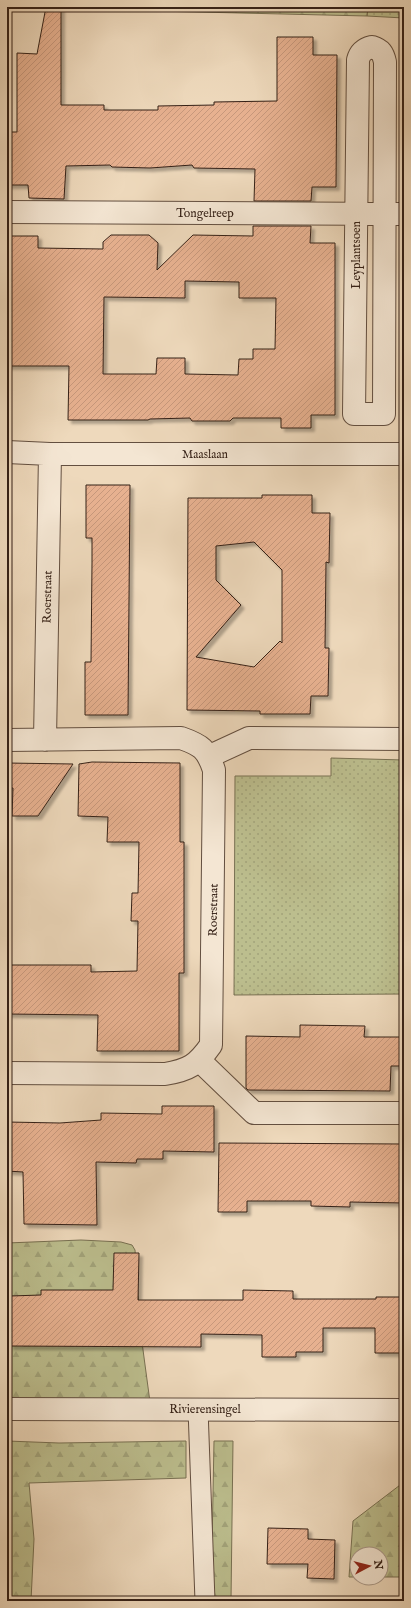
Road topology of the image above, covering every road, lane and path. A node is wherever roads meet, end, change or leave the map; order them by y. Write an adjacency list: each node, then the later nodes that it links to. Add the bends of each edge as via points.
1 (7, 212): 2 (street, Tongelreep)
2 (356, 214): 3 (street, Tongelreep); 3 (street, Leyplantsoen, via 358,60 365,49 372,47 384,55 385,62); 3 (street, Leyplantsoen, via 354,414 384,414)
3 (394, 214)
4 (7, 452): 5 (street, Maaslaan)
5 (50, 454): 6 (street, Maaslaan); 9 (street, Roerstraat)
6 (404, 454)
7 (404, 739): 10 (street, via 249,738)
8 (7, 740): 9 (street)
9 (45, 740): 10 (street, via 181,738 199,744)
10 (210, 756): 11 (street, Roerstraat, via 214,770 211,1045)
11 (200, 1061): 12 (street, Roerstraat, via 184,1071 166,1074); 13 (street, via 254,1113)
12 (7, 1074)
13 (404, 1113)
14 (7, 1409): 15 (street, Rivierensingel)
15 (198, 1409): 16 (street, Rivierensingel); 17 (street)
16 (404, 1410)
17 (205, 1601)

